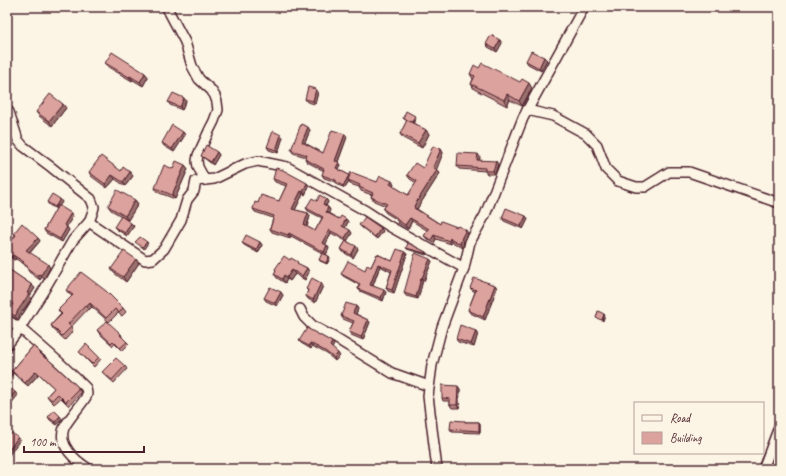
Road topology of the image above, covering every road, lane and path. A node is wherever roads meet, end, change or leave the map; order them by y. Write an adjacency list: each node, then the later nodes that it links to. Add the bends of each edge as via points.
1 (584, 7): 4 (street)
2 (168, 10): 5 (street, via 185,42 192,66 217,102 218,110 197,161)
3 (7, 110): 7 (street, via 18,140 23,146 91,199 94,207)
4 (527, 110): 6 (street, via 553,116 586,134 597,145 606,169 618,181 645,187 669,172 689,172); 8 (street, via 485,215 470,242)
5 (205, 180): 7 (street, via 196,181 181,220 164,249 153,259 145,260); 8 (street, via 214,179 245,164 258,161 287,167)
6 (779, 203)
7 (89, 222): 11 (street, via 73,240)
8 (464, 268): 13 (street, via 442,327)
9 (300, 309): 13 (street, via 313,326 392,373)
10 (7, 320): 11 (street)
11 (20, 328): 12 (street); 15 (street, via 86,388 86,397 64,428 62,435 66,448)
12 (7, 345)
13 (429, 386): 16 (street)
14 (779, 428): 17 (street)
15 (89, 469)
16 (437, 469)
17 (763, 469)

